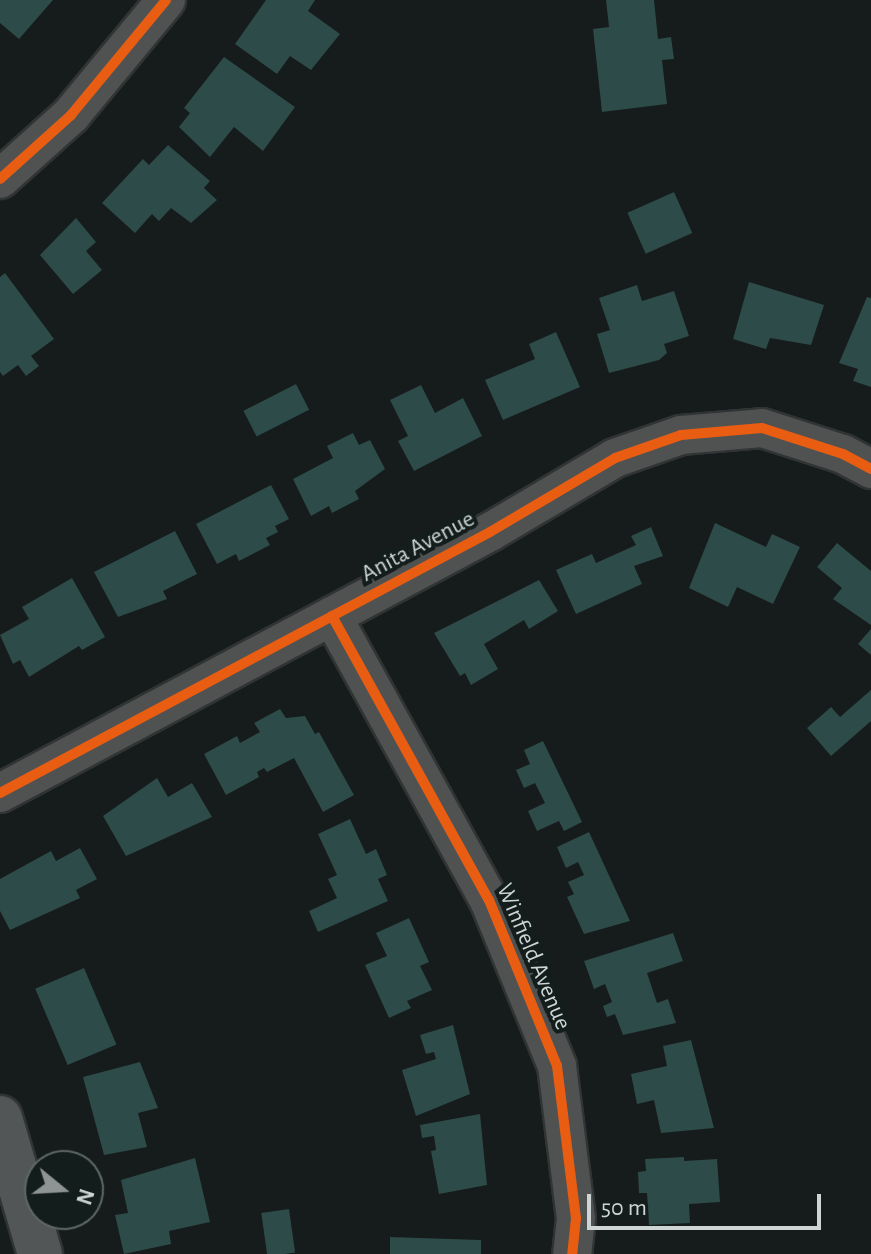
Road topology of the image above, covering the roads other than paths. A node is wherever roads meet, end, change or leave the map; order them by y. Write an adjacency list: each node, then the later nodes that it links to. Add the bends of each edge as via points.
1 (166, 0): 2 (street, via 71,115)
2 (0, 179)
3 (871, 469): 4 (street, Anita Avenue, via 843,454 762,428 681,435 615,458)
4 (332, 616): 5 (street, Anita Avenue); 8 (street, Winfield Avenue, via 489,900 557,1066 576,1218)
5 (0, 793)
6 (0, 1118): 7 (street)
7 (40, 1254)
8 (572, 1254)

